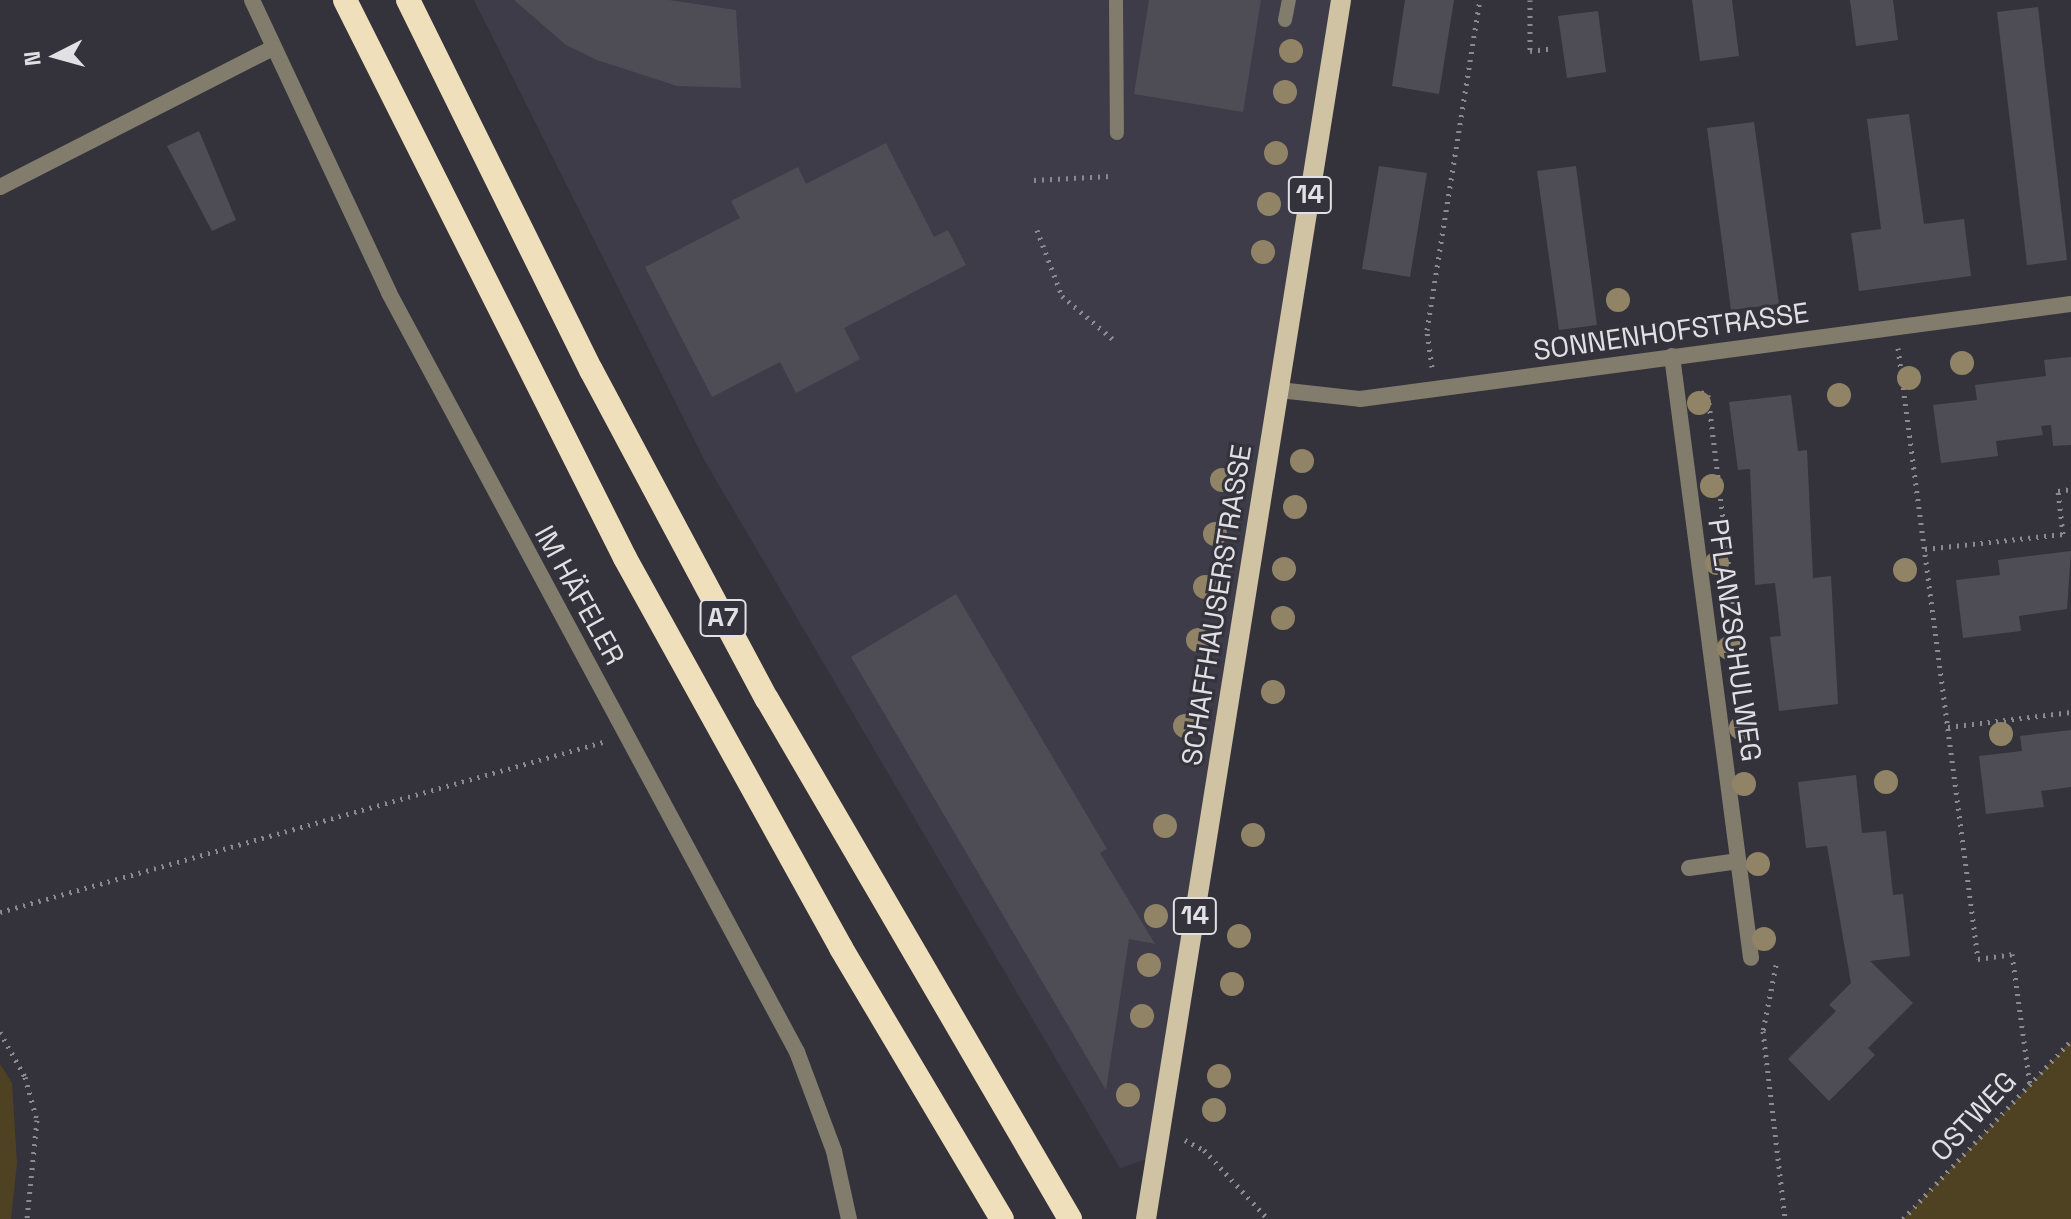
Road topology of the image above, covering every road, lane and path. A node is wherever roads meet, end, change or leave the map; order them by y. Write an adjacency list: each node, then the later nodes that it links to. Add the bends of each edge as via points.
1 (252, 0): 10 (street, IM HÄFELER)
2 (345, 0): 39 (highway, A7, via 546,409 677,654)
3 (408, 0): 40 (highway, A7, via 591,370 759,685)
4 (1116, 0): 12 (lane)
5 (1289, 0): 9 (lane)
6 (1341, 0): 22 (main road, SCHAFFHAUSERSTRASSE / 14)
7 (1480, 0): 21 (path, via 1427,330)
8 (1530, 0): 11 (path, via 1530,51)
9 (1285, 20)
10 (273, 48): 15 (street); 27 (street, IM HÄFELER, via 389,293)
11 (1553, 48)
12 (1117, 133)
13 (1111, 176): 14 (path)
14 (1034, 180)
15 (0, 187)
16 (1037, 230): 19 (path, via 1062,296)
17 (2071, 304): 18 (street, SONNENHOFSTRASSE)
18 (1896, 328): 20 (street, SONNENHOFSTRASSE); 24 (path)
19 (1115, 341)
20 (1672, 356): 21 (street, SONNENHOFSTRASSE); 28 (street, PFLANZSCHULWEG)
21 (1435, 389): 22 (street, SONNENHOFSTRASSE, via 1344,399)
22 (1279, 390): 36 (main road, SCHAFFHAUSERSTRASSE / 14)
23 (2071, 489): 24 (path, via 2058,491 2063,534)
24 (1925, 549): 26 (path)
25 (2071, 712): 26 (path)
26 (1948, 727): 35 (path, via 1978,959 2012,954)
27 (627, 735): 30 (path); 38 (street, IM HÄFELER, via 797,1052 834,1151)
28 (1739, 861): 29 (street); 31 (street, PFLANZSCHULWEG)
29 (1689, 868)
30 (0, 912)
31 (1751, 958)
32 (1777, 958): 43 (path, via 1763,1031)
33 (0, 1032): 37 (path, via 25,1077 37,1120)
34 (2071, 1041): 35 (path, OSTWEG)
35 (2030, 1085): 44 (path, OSTWEG)
36 (1160, 1135): 41 (main road, SCHAFFHAUSERSTRASSE / 14); 42 (path, via 1204,1150)
37 (27, 1219)
38 (849, 1219)
39 (1002, 1219)
40 (1070, 1219)
41 (1146, 1219)
42 (1268, 1219)
43 (1785, 1219)
44 (1903, 1219)

